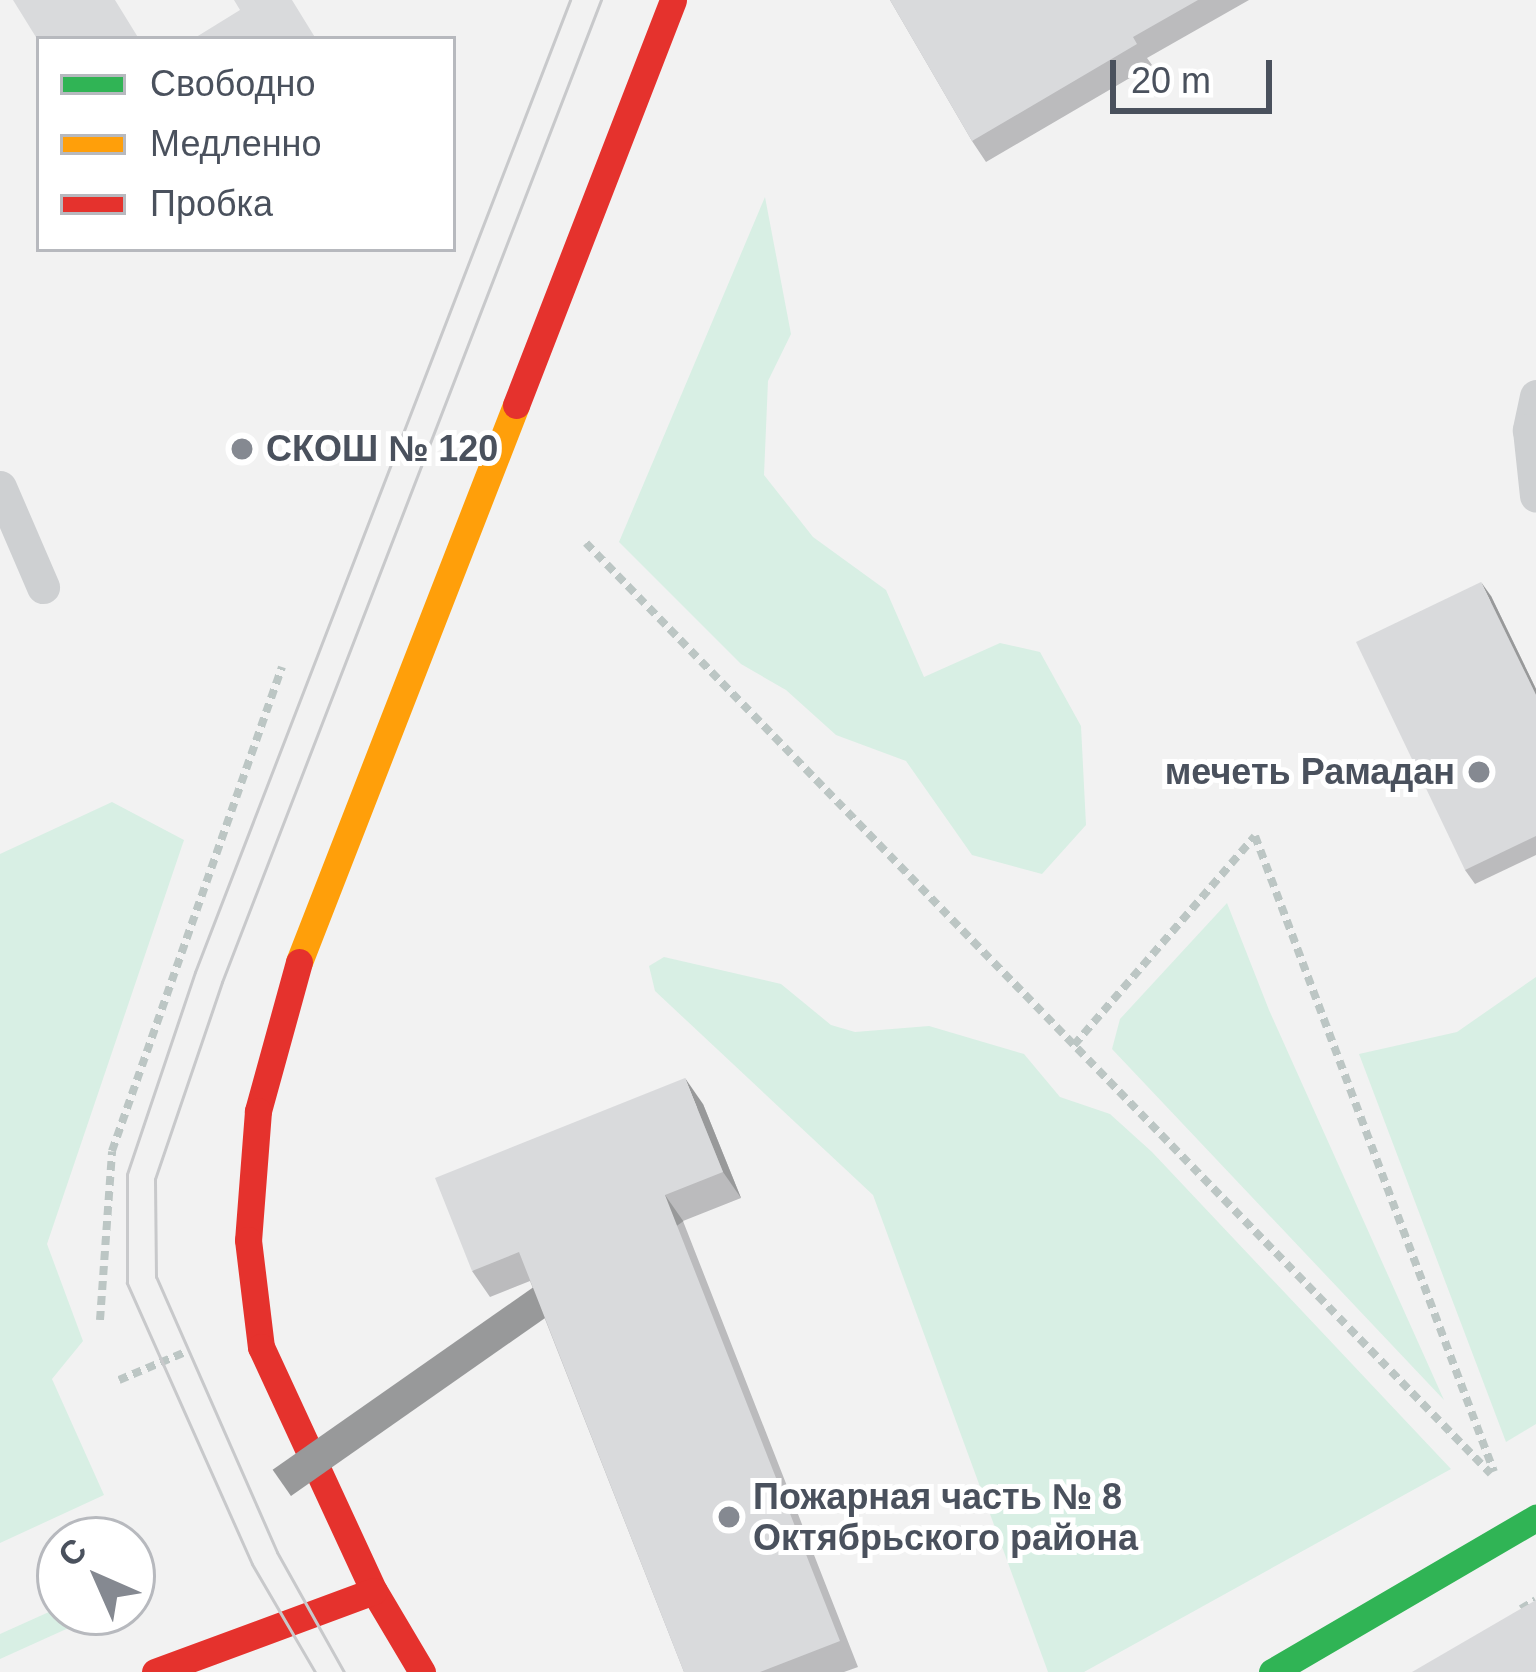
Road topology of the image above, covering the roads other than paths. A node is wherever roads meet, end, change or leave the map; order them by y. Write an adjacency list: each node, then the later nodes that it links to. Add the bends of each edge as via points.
1 (674, 0): 7 (main road, via 289,988 258,1111 248,1240 262,1347)
2 (1536, 396): 4 (lane, via 1529,430)
3 (0, 487): 5 (lane)
4 (1536, 496)
5 (44, 587)
6 (1536, 1518): 11 (main road)
7 (374, 1591): 8 (main road); 10 (main road)
8 (238, 1658): 9 (main road)
9 (155, 1672)
10 (422, 1672)
11 (1273, 1672)

